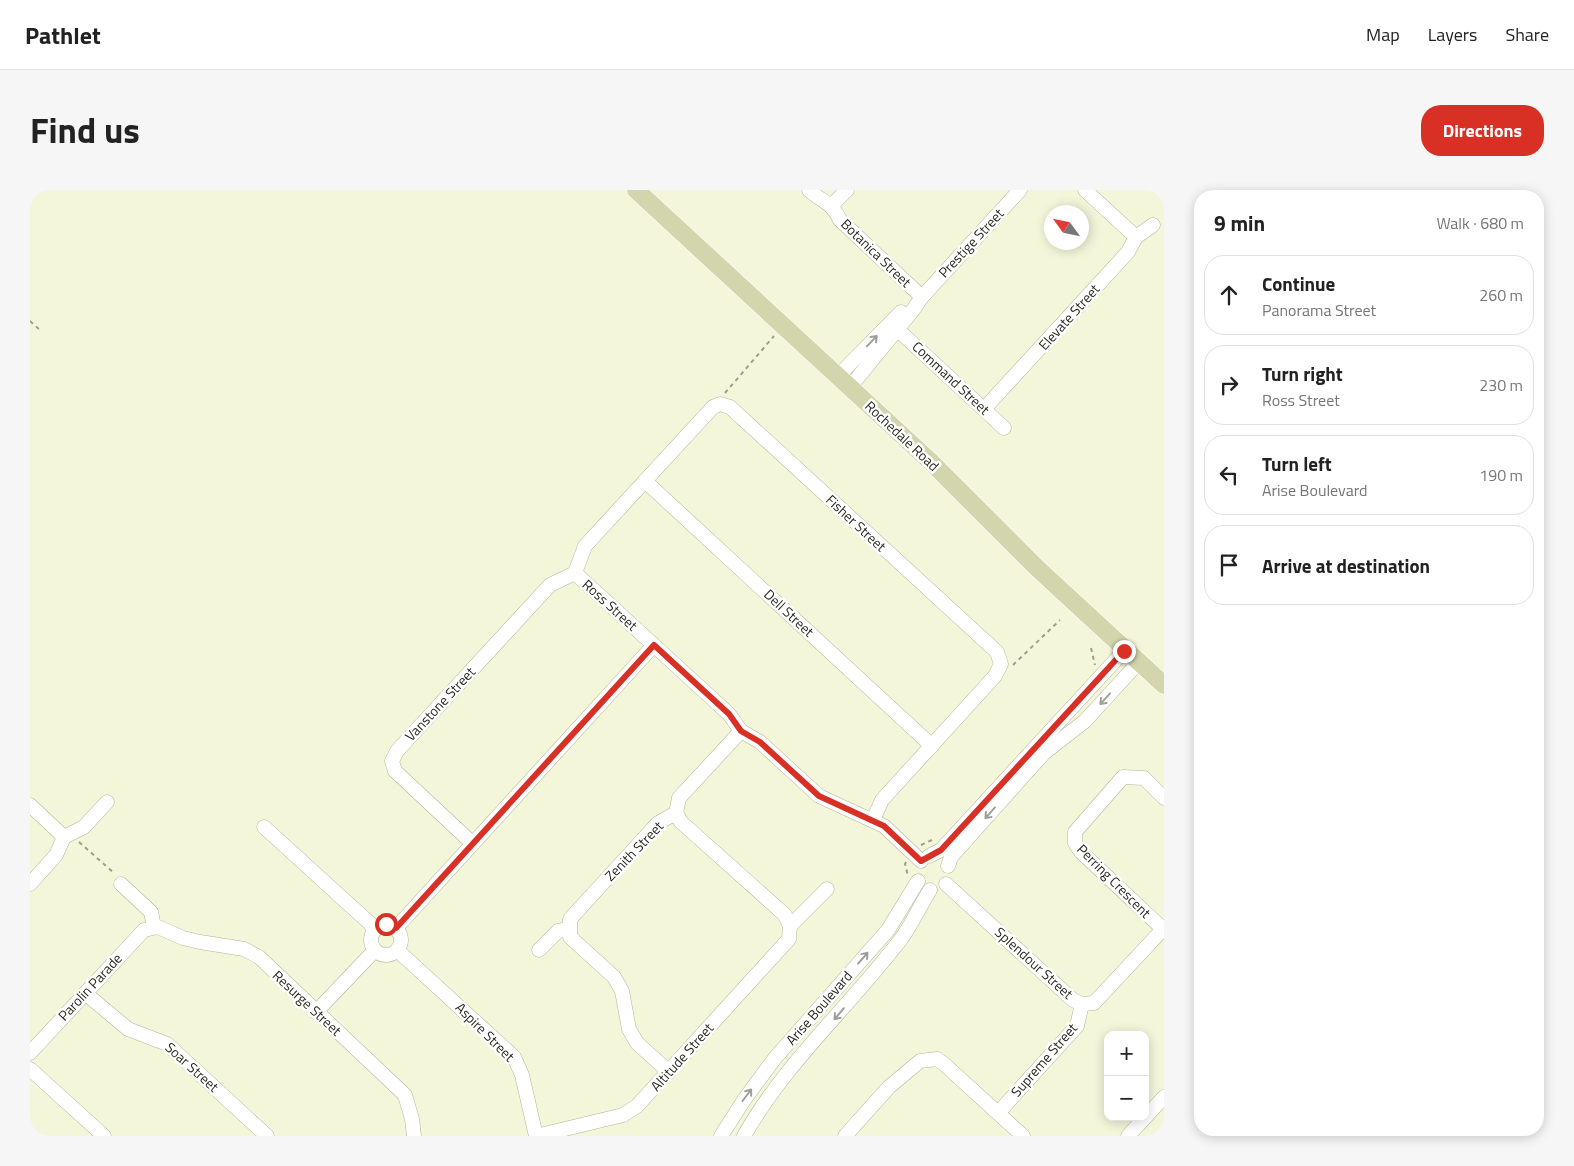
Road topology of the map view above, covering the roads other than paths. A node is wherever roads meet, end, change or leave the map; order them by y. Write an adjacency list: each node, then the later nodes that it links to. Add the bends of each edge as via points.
1 (636, 190): 11 (main road, Rochedale Road)
2 (809, 190): 6 (street, Botanica Street, via 818,199)
3 (847, 190): 6 (street)
4 (1020, 190): 9 (street, Prestige Street)
5 (1085, 190): 8 (street)
6 (832, 205): 9 (street, Botanica Street, via 840,220)
7 (1153, 225): 8 (street, Elevate Street)
8 (1136, 237): 12 (street, Elevate Street, via 1128,252)
9 (922, 297): 10 (street, Prestige Street); 11 (street, Prestige Street, one-way to 9, via 907,306)
10 (898, 329): 11 (street, Prestige Street); 12 (street, Command Street)
11 (844, 382): 17 (main road, Rochedale Road)
12 (984, 409): 13 (street, Command Street)
13 (1004, 428)
14 (645, 481): 15 (street, via 585,546); 21 (street, Dell Street); 21 (street, Fisher Street, via 713,407 720,404 730,407 997,652 1001,664 995,676)
15 (575, 573): 16 (street, Ross Street); 29 (street, Vanstone Street, via 550,584 397,751 392,761 395,771)
16 (654, 645): 20 (street, Ross Street, via 729,714); 29 (street)
17 (1124, 651): 18 (main road, Rochedale Road); 30 (street, via 941,850)
18 (1138, 663): 19 (main road, Rochedale Road); 31 (street, one-way to 31, via 1085,721 1044,753 951,858)
19 (1164, 685)
20 (741, 731): 25 (street, Zenith Street, via 679,798); 26 (street, Ross Street, via 760,742 819,796)
21 (932, 746): 26 (street, via 882,800)
22 (1164, 798): 42 (street, Perring Crescent, via 1144,778 1123,777 1075,832 1075,843 1081,852)
23 (107, 802): 28 (street, via 84,827)
24 (30, 805): 28 (street)
25 (676, 813): 38 (street, via 681,822 785,915); 43 (street, Zenith Street, via 658,823 570,919)
26 (873, 820): 30 (street, Ross Street)
27 (264, 827): 40 (street)
28 (67, 835): 33 (street, via 56,855)
29 (472, 843): 41 (street)
30 (925, 859): 31 (street, via 940,858); 32 (street, via 916,870)
31 (948, 866): 35 (street, via 950,875)
32 (918, 881): 37 (street); 59 (street, Arise Boulevard, one-way to 32, via 775,1058 888,930)
33 (30, 884)
34 (121, 884): 39 (street, via 151,912)
35 (946, 884): 37 (street); 48 (street, Splendour Street, via 1073,1000)
36 (827, 889): 38 (street, Altitude Street)
37 (930, 890): 60 (street, Arise Boulevard, one-way to 60, via 902,938 788,1073)
38 (790, 926): 52 (street, Altitude Street, via 789,940)
39 (154, 927): 47 (street, Parolin Parade, via 144,930); 49 (street, Resurge Street, via 165,928 183,938 244,949 259,957)
40 (375, 928): 41 (street, via 386,924); 44 (street, via 371,939)
41 (396, 928): 45 (street, via 401,936)
42 (1164, 928): 48 (street, Splendour Street, via 1094,1003)
43 (569, 929): 46 (street, via 558,931); 52 (street, via 570,937 614,977 622,991 629,1028 637,1043)
44 (375, 950): 45 (street, via 386,955); 49 (street)
45 (397, 950): 58 (street, Aspire Street, via 514,1057 522,1075)
46 (539, 950)
47 (85, 993): 50 (street, Parolin Parade); 56 (street, Soar Street, via 128,1029 167,1044)
48 (1082, 1004): 54 (street, Supreme Street, via 1076,1026)
49 (316, 1012): 57 (street, Resurge Street, via 405,1095)
50 (30, 1053)
51 (30, 1069): 55 (street)
52 (669, 1072): 58 (street, Altitude Street, via 637,1106 623,1115)
53 (1164, 1097): 63 (street)
54 (998, 1113): 61 (street, via 944,1064 927,1058 889,1087); 62 (street)
55 (104, 1136)
56 (267, 1136)
57 (414, 1136)
58 (536, 1136)
59 (721, 1136)
60 (744, 1136)
61 (845, 1136)
62 (1023, 1136)
63 (1128, 1136)

